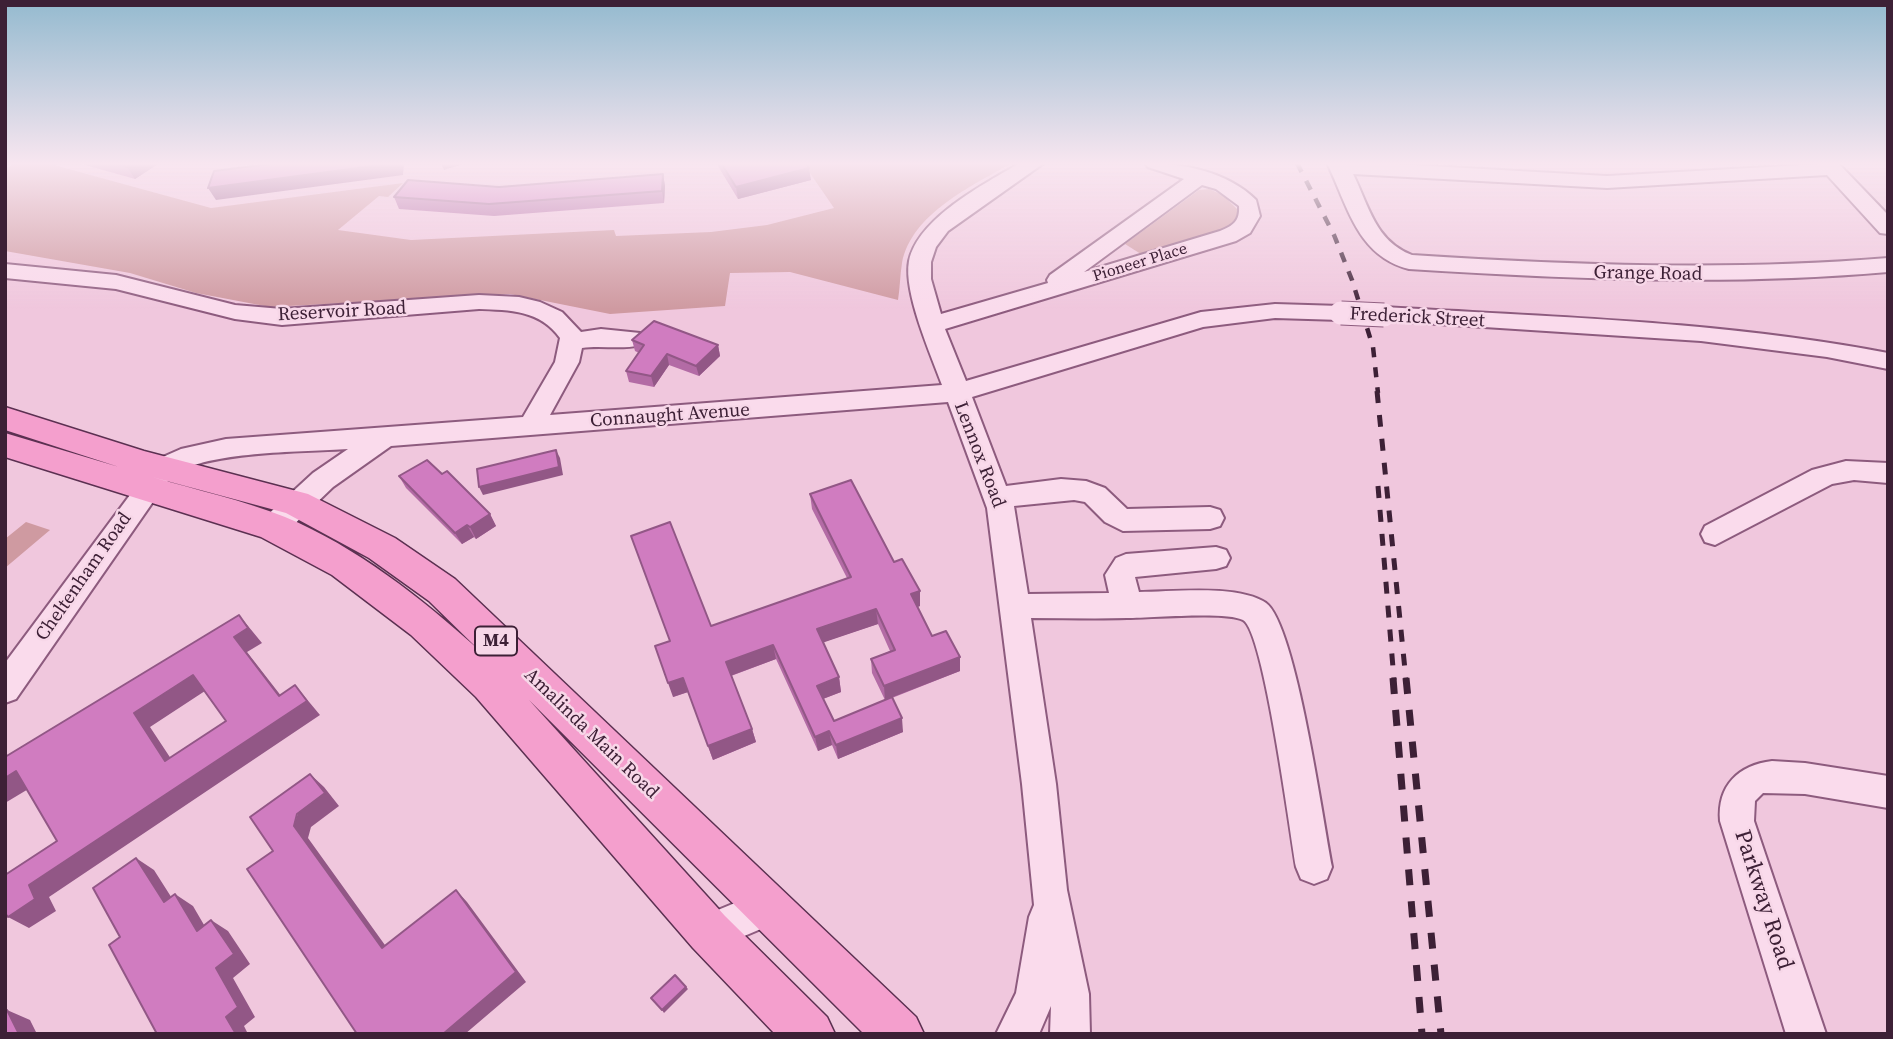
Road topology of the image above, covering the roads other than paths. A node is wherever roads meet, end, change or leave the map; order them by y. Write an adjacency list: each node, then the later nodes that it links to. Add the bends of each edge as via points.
1 (959, 211): 8 (street, Lennox Road, via 930,237 920,262 922,292)
2 (1153, 211): 7 (street, Pioneer Place)
3 (1250, 211): 7 (street, Pioneer Place, via 1244,227 1228,236)
4 (1359, 211): 5 (street, Grange Road, via 1372,240 1386,254 1409,262 1678,276)
5 (1888, 265)
6 (5, 271): 10 (street, Reservoir Road, via 116,282 235,313 282,317 510,302 548,312 566,326)
7 (1038, 295): 8 (street, Pioneer Place)
8 (932, 325): 12 (street, Lennox Road)
9 (632, 338): 10 (street)
10 (572, 341): 14 (street, via 567,362)
11 (1888, 361): 12 (street, Frederick Street, bridge, via 1707,335 1275,311 1201,320)
12 (956, 393): 14 (street, Connaught Avenue); 19 (street, Lennox Road)
13 (5, 418): 18 (main road, M4)
14 (531, 426): 15 (street, Connaught Avenue)
15 (385, 438): 18 (street, Connaught Avenue, via 226,449 181,459); 20 (street, Connaught Avenue, via 341,466)
16 (5, 445): 18 (main road, M4)
17 (1888, 473): 22 (street, via 1857,469 1822,477)
18 (156, 478): 20 (main road, Amalinda Main Road / M4); 26 (street, Cheltenham Road)
19 (998, 498): 21 (street, via 1083,490 1123,520); 24 (street, Lennox Road)
20 (285, 515): 30 (main road, Amalinda Main Road / M4, via 382,548 442,590); 31 (main road, Amalinda Main Road / M4, via 424,624 471,667)
21 (1210, 518)
22 (1715, 534)
23 (1216, 558): 25 (street, via 1126,566 1120,575)
24 (1015, 606): 25 (street); 29 (street, Lennox Road)
25 (1127, 606): 28 (street, via 1242,606 1263,621 1278,667)
26 (5, 689)
27 (1888, 792): 36 (street, Parkway Road, via 1780,777 1760,778 1739,794 1737,821)
28 (1314, 867)
29 (1049, 890): 34 (street, Lennox Road, via 1035,997); 35 (street, Lennox Road, via 1070,995)
30 (769, 907): 31 (street); 33 (main road, Amalinda Main Road / M4)
31 (709, 932): 32 (main road, Amalinda Main Road / M4)
32 (810, 1034)
33 (899, 1034)
34 (1016, 1034)
35 (1070, 1034)
36 (1806, 1034)

